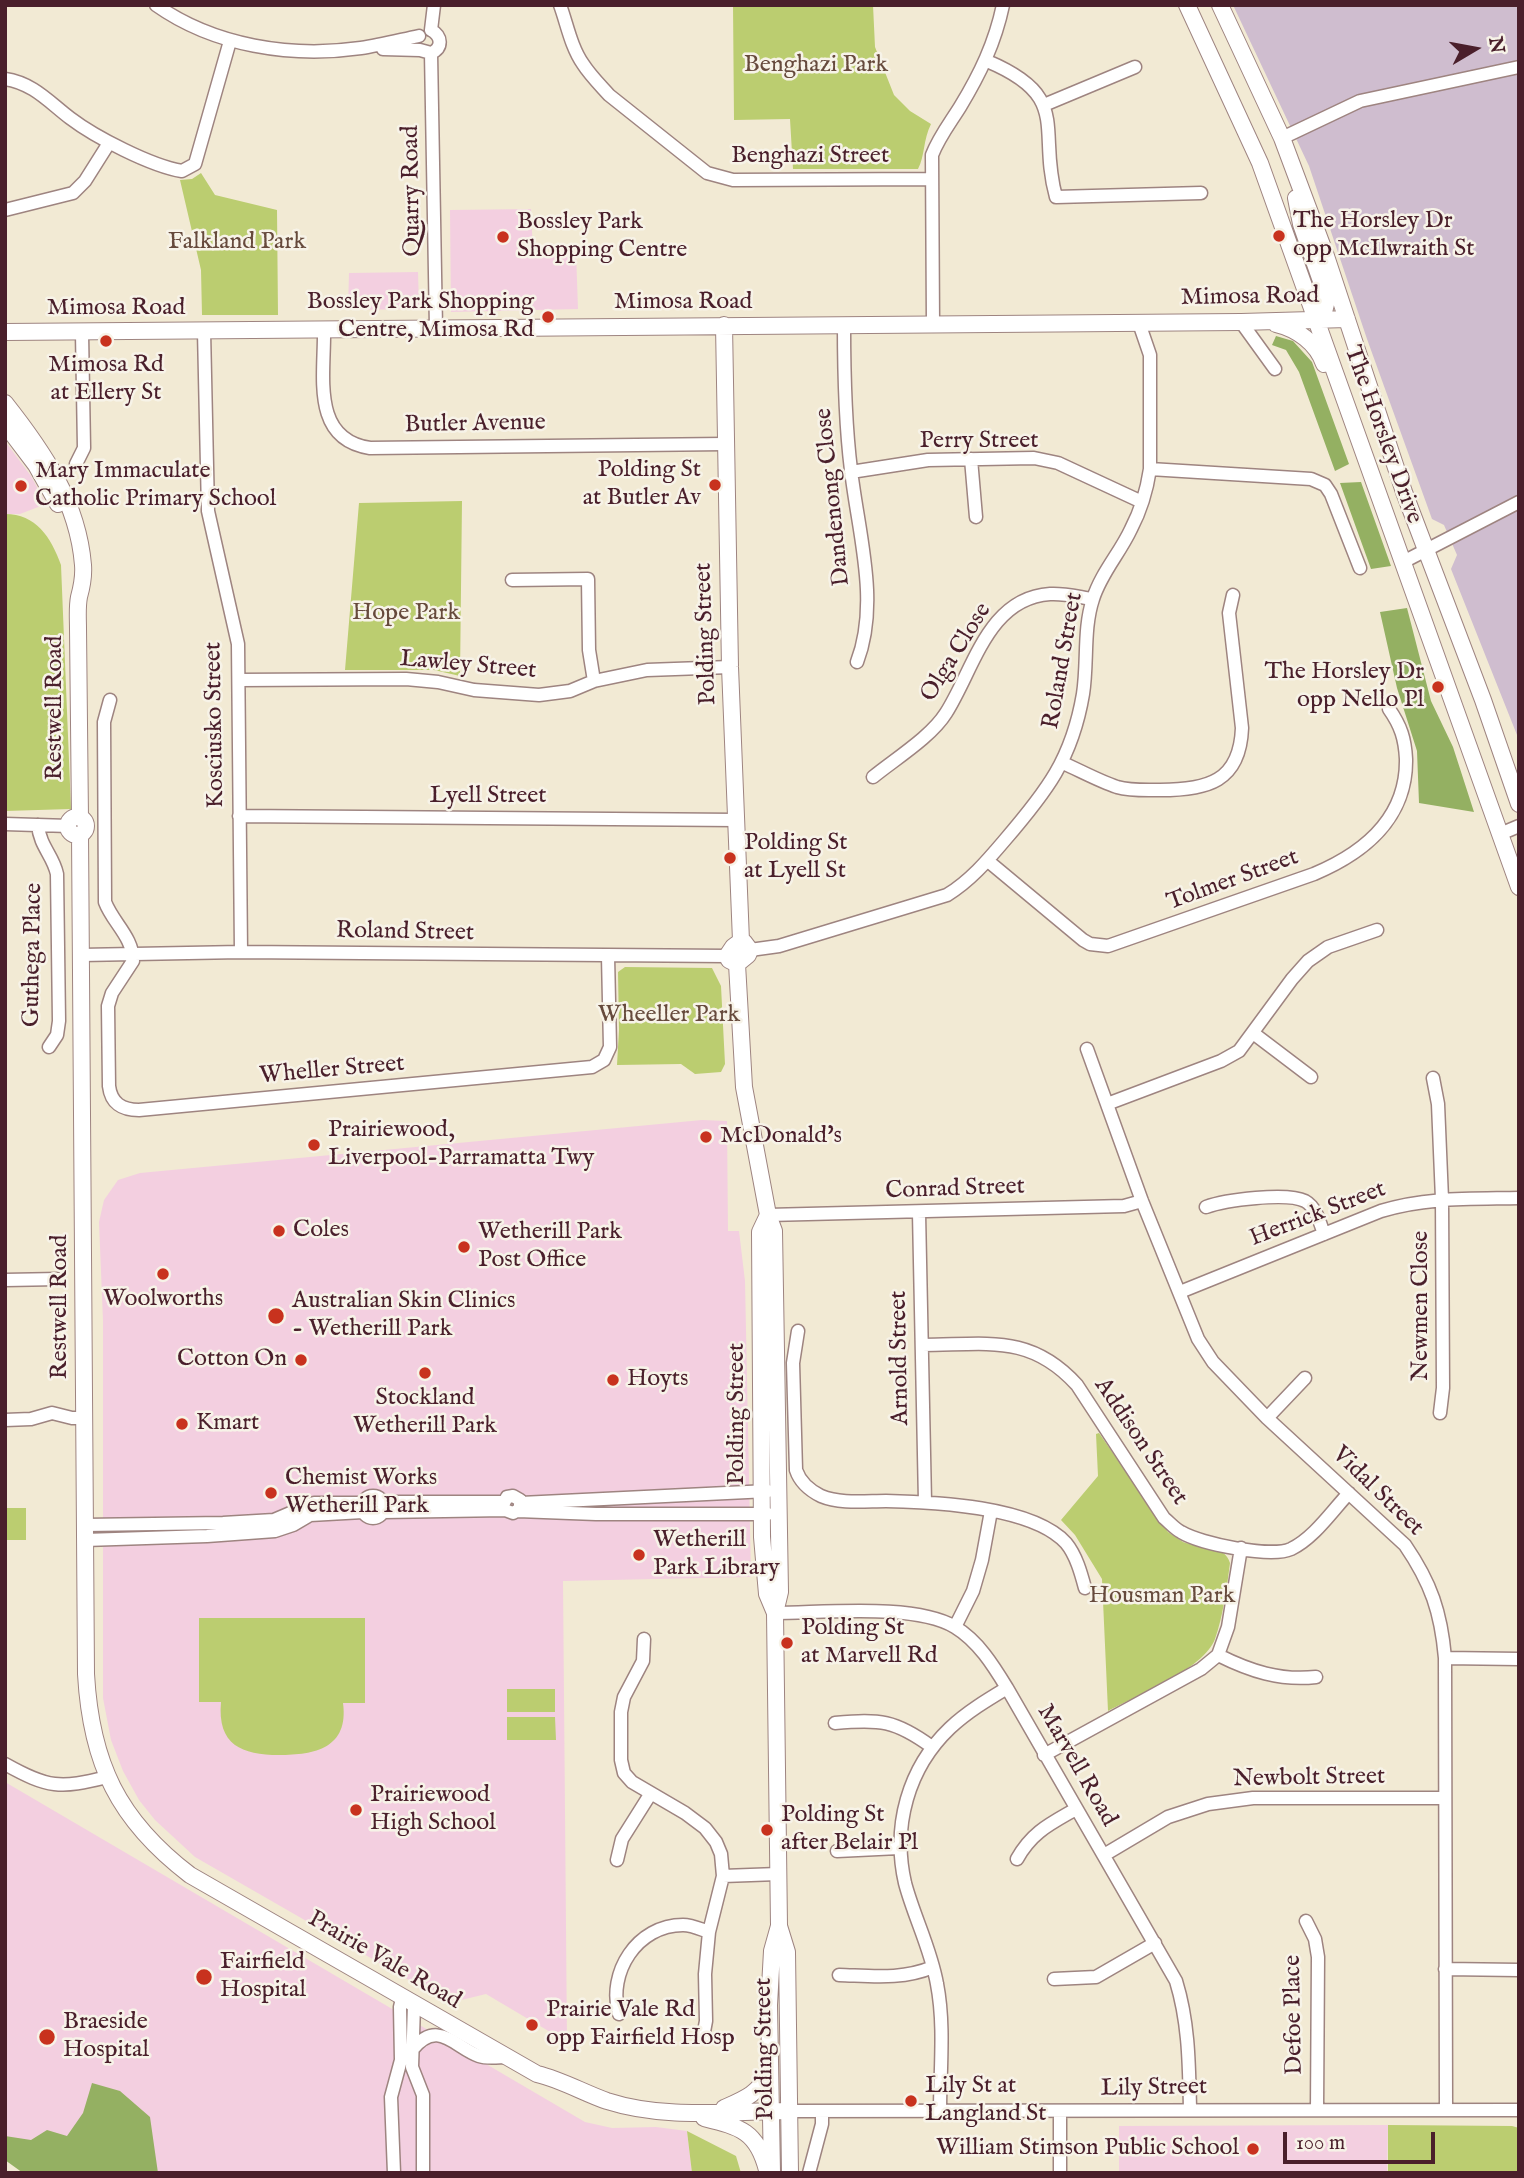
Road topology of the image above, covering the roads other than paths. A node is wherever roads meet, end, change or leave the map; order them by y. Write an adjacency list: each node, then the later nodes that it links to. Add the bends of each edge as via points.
1 (156, 5): 8 (street, via 199,30)
2 (433, 5): 7 (street)
3 (560, 5): 18 (street, Benghazi Street, via 575,50 596,81 707,173 733,180)
4 (1003, 5): 11 (street)
5 (1187, 5): 22 (main road, The Horsley Drive, via 1261,163)
6 (1220, 5): 16 (main road, The Horsley Drive)
7 (425, 33): 9 (street); 10 (street, via 417,43); 10 (street, via 438,35 440,42 438,49)
8 (230, 41): 9 (street, via 302,51); 17 (street, via 192,167 175,170)
9 (362, 48): 10 (street)
10 (426, 52): 29 (street, Quarry Road)
11 (986, 61): 15 (street, via 1009,71); 18 (street, via 938,139)
12 (1135, 67): 15 (street)
13 (1519, 67): 16 (street, via 1360,101)
14 (5, 79): 17 (street, via 37,90)
15 (1044, 105): 19 (street, via 1056,197)
16 (1282, 138): 21 (main road, The Horsley Drive); 22 (main road, via 1301,224 1326,295 1324,314)
17 (109, 143): 20 (street, via 72,193)
18 (932, 178): 26 (street)
19 (1201, 192)
20 (5, 210)
21 (1347, 319): 22 (main road, Mimosa Road); 46 (main road, The Horsley Drive)
22 (1317, 320): 24 (main road, Mimosa Road); 38 (main road, The Horsley Drive)
23 (1241, 322): 24 (main road, Mimosa Road); 25 (main road, Mimosa Road); 34 (street)
24 (1265, 322): 38 (main road, via 1296,332 1316,350)
25 (1139, 323): 26 (main road, Mimosa Road); 41 (street, Roland Street, via 1150,355)
26 (933, 324): 28 (main road, Mimosa Road)
27 (724, 325): 28 (main road, Mimosa Road); 29 (main road, Mimosa Road); 37 (main road, Polding Street)
28 (844, 325): 42 (street, Dandenong Close)
29 (436, 328): 30 (main road, Mimosa Road)
30 (324, 329): 31 (main road, Mimosa Road); 37 (street, Butler Avenue, via 328,419 343,439 355,446)
31 (204, 331): 32 (main road, Mimosa Road); 55 (street, Kosciusko Street, via 208,511 234,624)
32 (82, 333): 33 (main road, Mimosa Road); 40 (street, via 83,448)
33 (10, 334)
34 (1275, 369)
35 (5, 402): 51 (main road, Restwell Road, via 48,460 69,506 83,565)
36 (5, 424): 51 (main road, Restwell Road, via 57,501 71,544)
37 (725, 444): 54 (main road, Polding Street)
38 (1362, 446): 47 (main road, The Horsley Drive)
39 (971, 459): 42 (street, Perry Street, via 928,460); 43 (street, Perry Street, via 1034,458 1058,463); 45 (street)
40 (76, 464)
41 (1150, 468): 43 (street, Roland Street); 48 (street, via 1311,479 1325,485)
42 (851, 472): 53 (street, Dandenong Close, via 867,625)
43 (1142, 502): 52 (street, Roland Street)
44 (1519, 502): 46 (street)
45 (976, 517)
46 (1425, 551): 47 (street); 59 (main road, The Horsley Drive)
47 (1403, 562): 70 (main road, The Horsley Drive)
48 (1360, 568)
49 (512, 580): 56 (street, via 588,579)
50 (1233, 595): 60 (street, via 1229,613 1242,728 1241,747 1226,774 1191,790 1129,789)
51 (79, 598): 68 (main road, Restwell Road)
52 (1093, 599): 60 (street, Roland Street, via 1084,689); 61 (street, Olga Close, via 1051,594 1017,602 1002,614 945,715)
53 (857, 662)
54 (730, 667): 56 (street, Lawley Street, via 647,670); 65 (main road, Polding Street)
55 (239, 680): 56 (street, Lawley Street, via 406,679 539,695 570,691); 64 (street, Kosciusko Street)
56 (594, 681)
57 (110, 700): 77 (street, via 104,722 105,902)
58 (1389, 709): 72 (street, Tolmer Street, via 1400,724 1405,743 1406,771 1393,814 1363,847 1314,874 1108,946 1083,940)
59 (1503, 754): 62 (street); 63 (main road, The Horsley Drive)
60 (1063, 763): 72 (street, Roland Street)
61 (873, 777)
62 (1519, 780)
63 (1519, 804)
64 (239, 816): 65 (street, Lyell Street); 76 (street, Kosciusko Street)
65 (737, 820): 75 (main road, Polding Street)
66 (5, 824): 67 (street)
67 (38, 825): 68 (street); 82 (street, Guthega Place, via 41,845 57,874 59,1021)
68 (76, 826): 78 (main road, Restwell Road)
69 (1519, 826): 70 (street)
70 (1500, 834): 71 (main road, The Horsley Drive)
71 (1513, 852): 73 (main road, The Horsley Drive)
72 (988, 860): 75 (street, Roland Street, via 947,895 779,946)
73 (1519, 887)
74 (1377, 930): 81 (street, via 1328,947 1308,961)
75 (745, 945): 80 (main road, via 733,947)
76 (241, 953): 77 (street, Roland Street); 79 (street, Roland Street)
77 (133, 954): 78 (street, Roland Street); 79 (street, Wheller Street, via 133,965 108,1006 108,1086 121,1107 139,1111 592,1067 604,1060 610,1047)
78 (81, 955): 101 (main road, Restwell Road)
79 (608, 956): 80 (street, Roland Street)
80 (732, 960): 92 (main road, Polding Street, via 744,1087)
81 (1253, 1033): 84 (street); 86 (street, via 1239,1051 1222,1061)
82 (50, 1047)
83 (1087, 1049): 86 (street, Vidal Street)
84 (1311, 1077)
85 (1433, 1078): 88 (street, Newmen Close)
86 (1107, 1104): 89 (street, Vidal Street)
87 (1519, 1198): 88 (street, Herrick Street)
88 (1442, 1199): 93 (street, Herrick Street, via 1403,1204); 100 (street, Newmen Close)
89 (1142, 1201): 91 (street, Conrad Street, via 1124,1206); 96 (street, Vidal Street)
90 (1206, 1207): 93 (street, via 1237,1199 1295,1198 1307,1202 1316,1213)
91 (919, 1213): 92 (street, Conrad Street); 98 (street, Arnold Street)
92 (768, 1215): 104 (main road, Polding Street, via 774,1231); 105 (main road, Polding Street, via 760,1232)
93 (1324, 1234): 96 (street, Herrick Street)
94 (59, 1279): 95 (street)
95 (5, 1280)
96 (1180, 1292): 102 (street, Vidal Street, via 1198,1339 1213,1362)
97 (798, 1331): 108 (street, via 793,1363 799,1479 821,1496 836,1500)
98 (922, 1345): 108 (street, Arnold Street); 117 (street, Addison Street, via 1006,1345 1048,1359 1077,1385 1164,1518 1199,1540)
99 (1304, 1378): 102 (street)
100 (1440, 1413)
101 (85, 1418): 103 (street, via 52,1413); 116 (main road, Restwell Road)
102 (1267, 1418): 106 (street, Vidal Street)
103 (5, 1420)
104 (778, 1491): 105 (street); 115 (main road, Polding Street)
105 (761, 1492): 107 (street); 114 (main road, Polding Street)
106 (1349, 1493): 117 (street, Addison Street, via 1303,1542 1289,1550 1271,1553); 123 (street, Vidal Street, via 1405,1545 1419,1565 1442,1622)
107 (634, 1499): 109 (street); 113 (street)
108 (925, 1502): 112 (street)
109 (512, 1506): 111 (street); 113 (street)
110 (363, 1507): 111 (street, via 374,1496); 111 (street, via 373,1519); 116 (street, via 314,1503 274,1520)
111 (383, 1507)
112 (991, 1511): 118 (street, via 1051,1530 1068,1545); 120 (street, via 973,1591)
113 (635, 1514): 114 (street)
114 (762, 1514): 115 (street); 119 (main road, Polding Street, via 767,1594)
115 (779, 1514): 119 (main road, Polding Street, via 780,1592)
116 (85, 1532): 131 (main road, Restwell Road, via 88,1704)
117 (1241, 1548): 122 (street, via 1228,1627)
118 (1085, 1587)
119 (775, 1613): 120 (street, Marvell Road, via 903,1612); 140 (main road, Polding Street)
120 (955, 1627): 126 (street, Marvell Road, via 978,1646)
121 (644, 1639): 132 (street, via 643,1661 621,1712 621,1760 632,1782)
122 (1218, 1655): 125 (street, via 1273,1676); 129 (street, via 1201,1669)
123 (1445, 1658): 124 (street); 133 (street, Vidal Street)
124 (1519, 1659)
125 (1316, 1677)
126 (1007, 1688): 128 (street, via 970,1712); 129 (street, Marvell Road)
127 (835, 1723): 128 (street, via 871,1720 892,1724)
128 (932, 1747): 135 (street, via 912,1783 901,1817)
129 (1044, 1755): 134 (street, Marvell Road)
130 (5, 1764): 131 (street, via 40,1782 60,1786)
131 (107, 1777): 151 (main road, Prairie Vale Road, via 140,1830 164,1856)
132 (651, 1793): 139 (street, via 622,1839); 141 (street, via 705,1828 721,1854)
133 (1444, 1798): 137 (street, Newbolt Street, via 1253,1798 1208,1804 1168,1817); 147 (street, Vidal Street)
134 (1076, 1809): 137 (street, Marvell Road); 138 (street, via 1040,1830 1026,1842)
135 (899, 1848): 136 (street); 146 (street)
136 (837, 1851)
137 (1104, 1855): 145 (street, Marvell Road)
138 (1017, 1859)
139 (617, 1860)
140 (779, 1874): 141 (street); 143 (main road, Polding Street)
141 (723, 1876): 144 (street)
142 (1306, 1921): 159 (street, Defoe Place, via 1318,1957)
143 (779, 1926): 156 (main road, Polding Street, via 772,1951); 162 (main road, Polding Street, via 787,1952)
144 (709, 1932): 152 (street, via 679,1925 642,1941 621,1968 614,1999); 153 (street)
145 (1155, 1942): 150 (street, via 1096,1977); 157 (street, Marvell Road, via 1176,1980 1184,2007)
146 (933, 1967): 149 (street, via 897,1977); 164 (street, via 940,2015)
147 (1445, 1969): 148 (street); 158 (street, Vidal Street)
148 (1519, 1970)
149 (839, 1975)
150 (1054, 1979)
151 (408, 2002): 154 (street); 155 (main road, Prairie Vale Road); 168 (street, via 400,2007 400,2067 391,2097)
152 (619, 2014)
153 (703, 2037)
154 (412, 2050): 155 (street, via 438,2035 479,2056); 169 (street, via 414,2074 423,2095)
155 (508, 2057): 167 (main road, Prairie Vale Road, via 537,2074 607,2101)
156 (770, 2072): 161 (main road, Polding Street); 165 (main road, via 761,2088)
157 (1190, 2109): 159 (street, Lily Street); 166 (street, Lily Street)
158 (1446, 2109): 159 (street, Lily Street); 160 (street, Lily Street)
159 (1317, 2110)
160 (1519, 2110)
161 (771, 2111): 162 (main road, Prairie Vale Road); 165 (main road, Prairie Vale Road); 170 (main road, Polding Street)
162 (789, 2111): 163 (street, Lily Street); 171 (main road, Polding Street)
163 (822, 2111): 164 (street, Lily Street); 172 (street)
164 (940, 2111): 166 (street, Lily Street)
165 (715, 2112): 167 (main road, Prairie Vale Road)
166 (1060, 2112): 173 (street)
167 (682, 2113): 170 (main road, via 746,2133 758,2145)
168 (394, 2173)
169 (423, 2173)
170 (770, 2173)
171 (790, 2173)
172 (808, 2173)
173 (1060, 2173)

